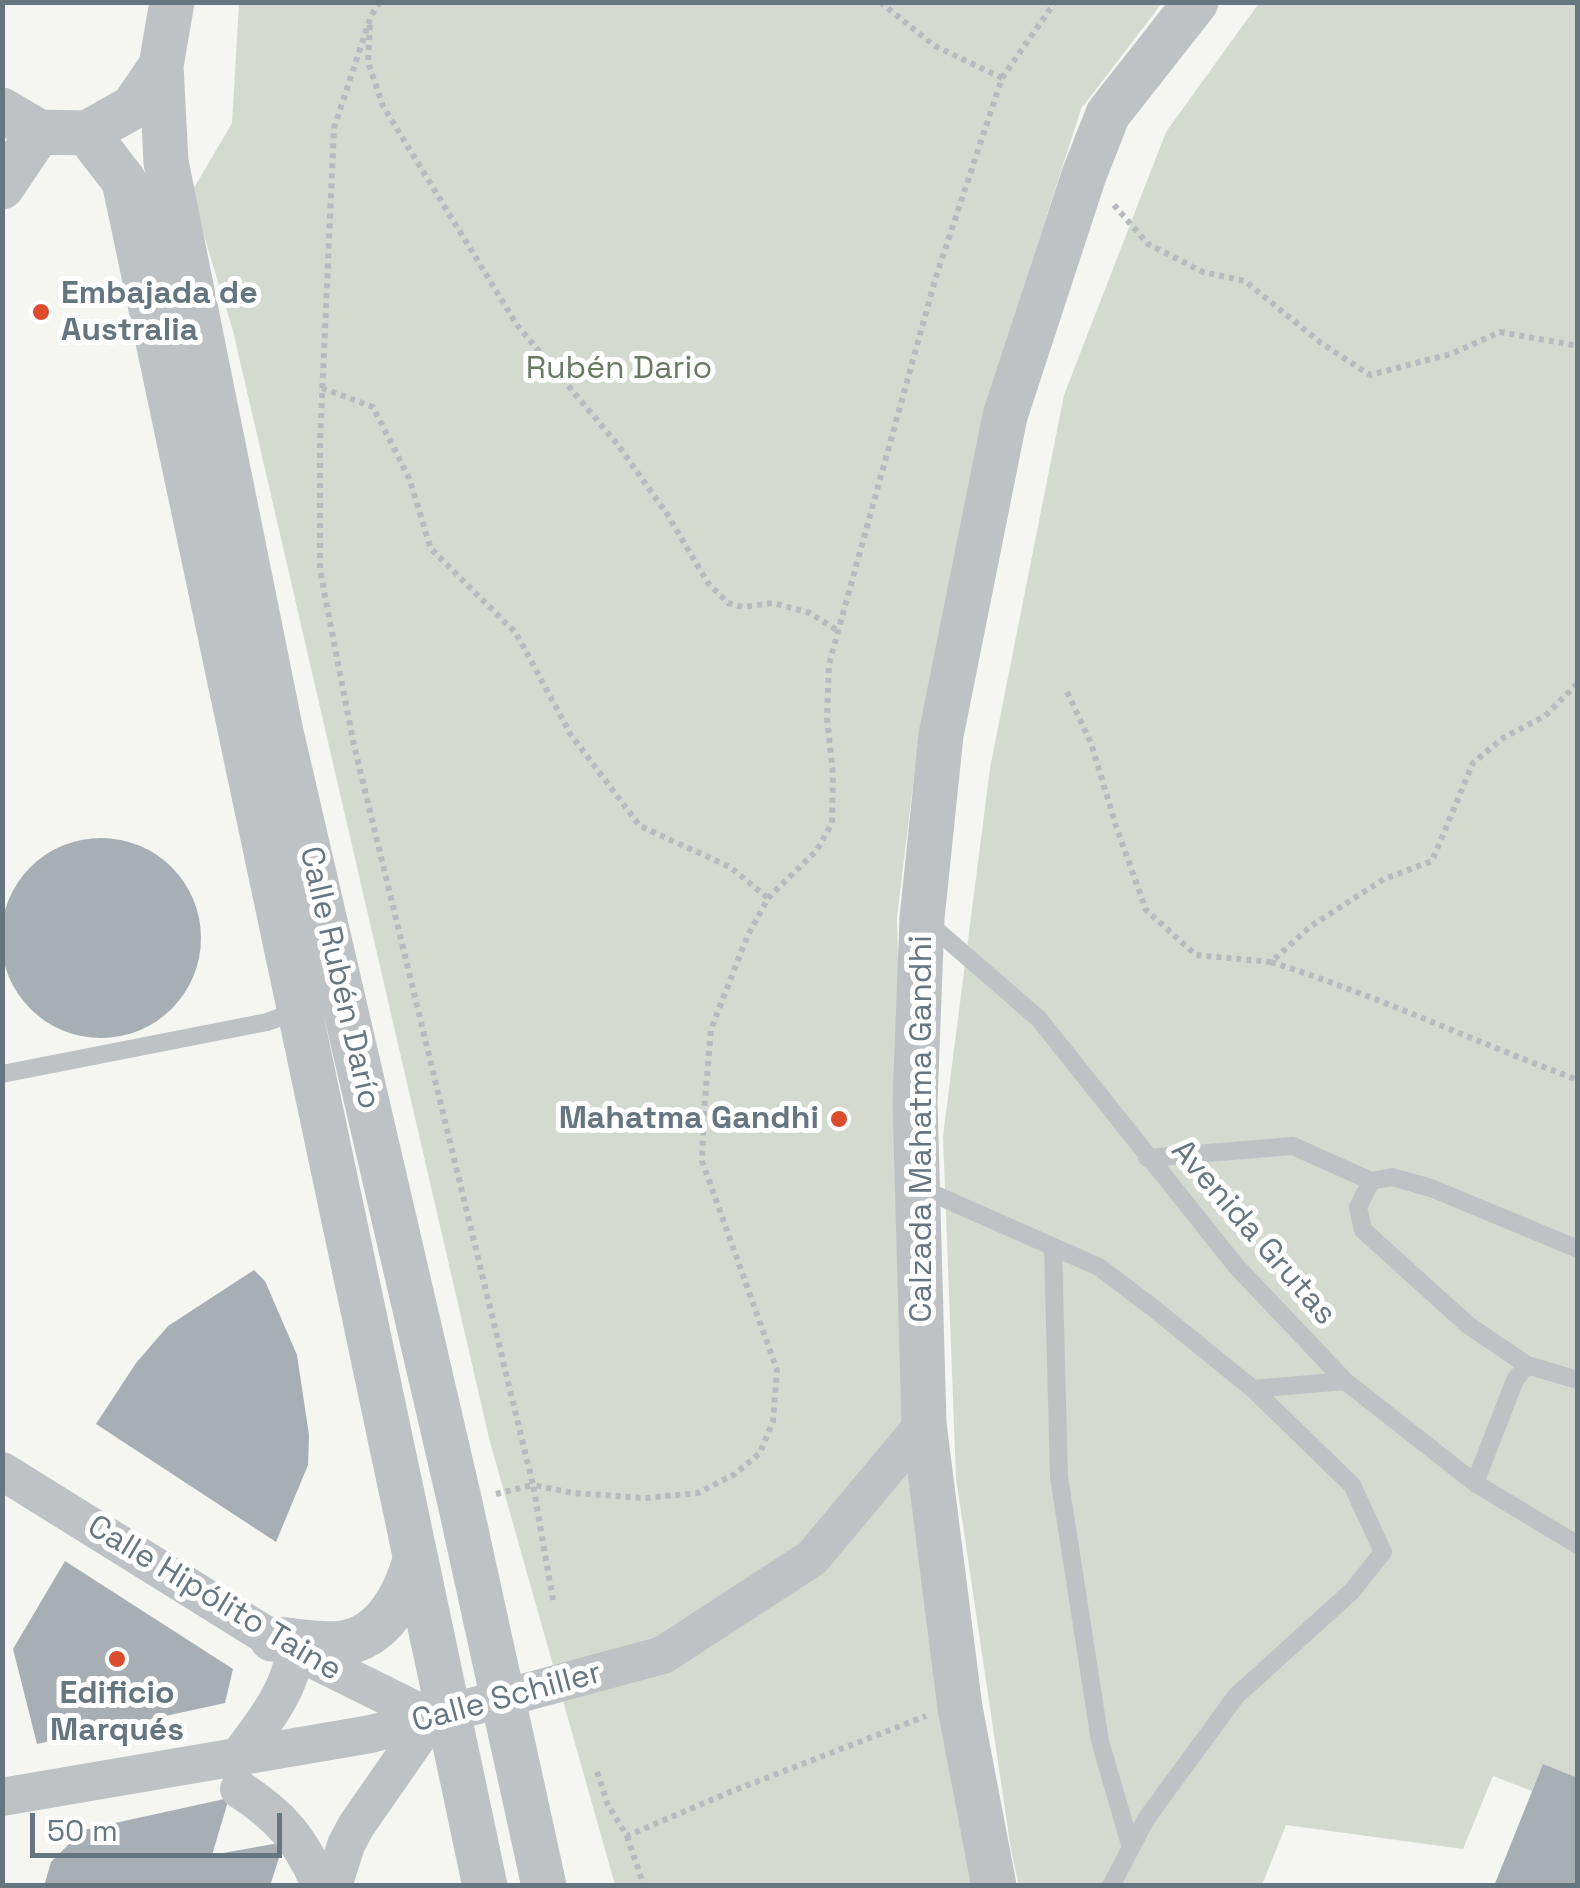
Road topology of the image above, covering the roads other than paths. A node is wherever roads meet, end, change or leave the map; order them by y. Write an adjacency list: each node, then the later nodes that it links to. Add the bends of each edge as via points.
1 (1196, 2): 6 (street, Calzada Mahatma Gandhi, via 1108,114 1005,416 941,736)
2 (167, 25): 4 (street, via 133,106); 7 (street, Calle Rubén Darío, via 166,162 282,732)
3 (21, 121): 4 (street); 5 (street)
4 (86, 133): 7 (street, Calle Rubén Darío, via 124,181)
5 (2, 187)
6 (922, 918): 9 (lane, Avenida Grutas, via 1039,1019); 11 (street, Calzada Mahatma Gandhi)
7 (321, 1004): 8 (lane, via 267,1022); 22 (street, Calle Rubén Darío); 24 (street, Calle Rubén Darío)
8 (2, 1074)
9 (1147, 1158): 10 (lane, via 1293,1146); 16 (lane, Avenida Grutas, via 1236,1266)
10 (1371, 1181): 13 (lane, via 1392,1177 1430,1188); 14 (lane, via 1358,1207 1363,1230 1468,1325)
11 (918, 1187): 12 (lane); 18 (street, Calzada Mahatma Gandhi)
12 (1053, 1246): 17 (lane, via 1099,1267); 28 (lane, via 1060,1476 1100,1741)
13 (1578, 1249)
14 (1527, 1364): 15 (lane); 20 (lane, via 1514,1380)
15 (1578, 1380)
16 (1345, 1381): 17 (lane); 20 (lane, Avenida Grutas)
17 (1253, 1389): 28 (lane, via 1352,1485 1383,1552 1352,1591 1236,1696)
18 (924, 1424): 24 (street, Calle Schiller, via 812,1558 663,1655); 33 (street, Calzada Mahatma Gandhi, via 960,1708)
19 (2, 1471): 23 (street, Calle Hipólito Taine)
20 (1475, 1483): 21 (lane, Avenida Grutas)
21 (1578, 1545)
22 (415, 1560): 23 (street, via 393,1611 363,1637); 25 (street, Calle Rubén Darío)
23 (283, 1645): 25 (street, Calle Hipólito Taine); 26 (street, via 294,1663)
24 (503, 1698): 25 (street, Calle Schiller); 32 (street, Calle Rubén Darío)
25 (440, 1715): 26 (street, Calle Schiller); 30 (street, via 356,1826); 31 (street, Calle Rubén Darío)
26 (239, 1772): 27 (street, Calle Schiller); 29 (street, via 297,1838)
27 (2, 1797)
28 (1131, 1848): 34 (lane)
29 (321, 1886)
30 (334, 1886)
31 (484, 1886)
32 (544, 1886)
33 (994, 1886)
34 (1111, 1886)

